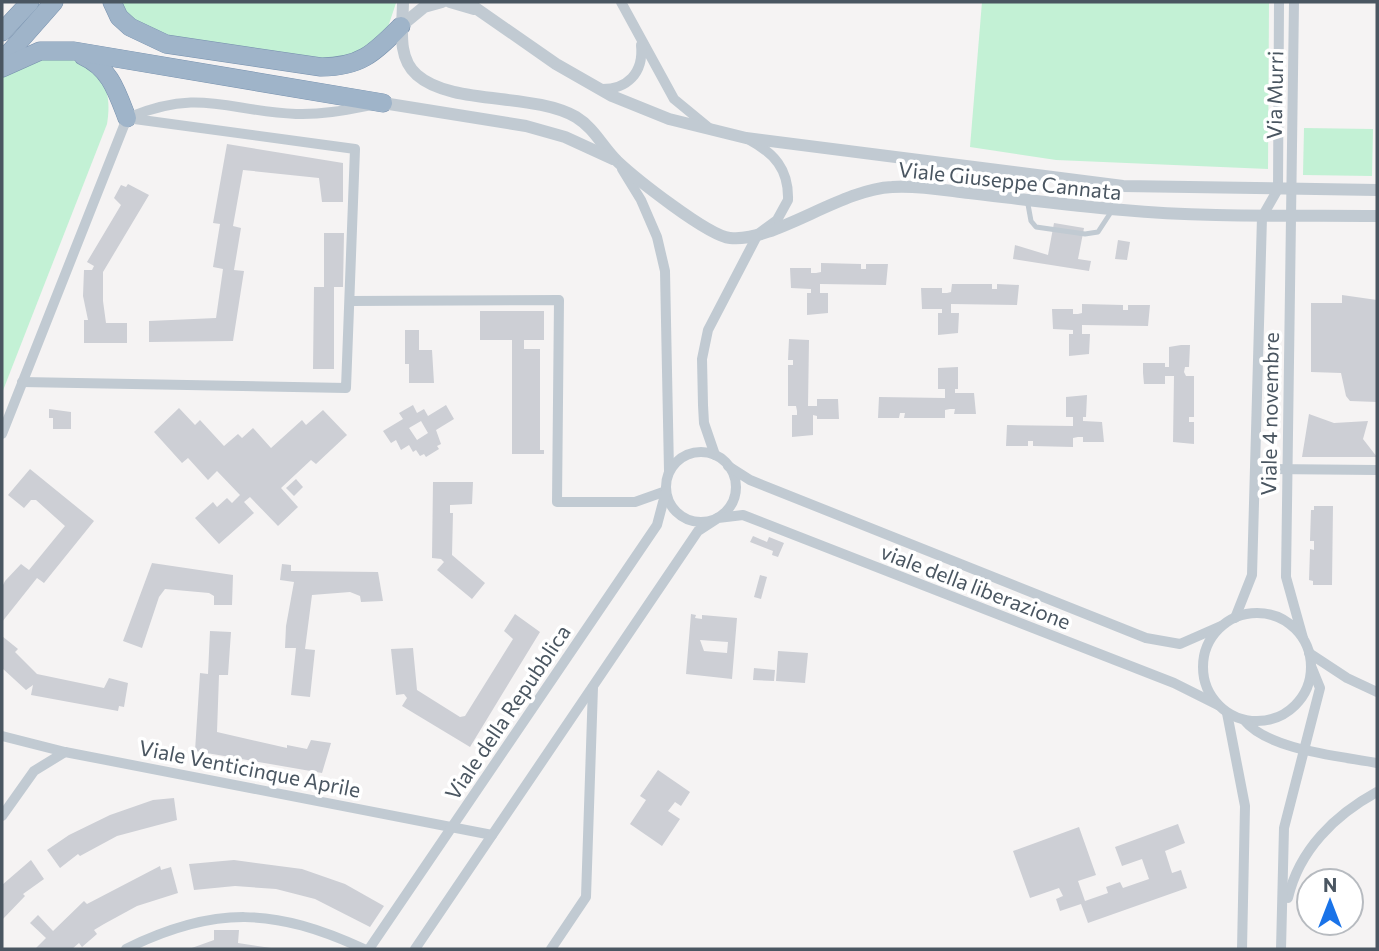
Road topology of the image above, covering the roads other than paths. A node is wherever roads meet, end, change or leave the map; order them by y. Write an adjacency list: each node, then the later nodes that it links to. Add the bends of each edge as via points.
1 (30, 2): 13 (highway)
2 (54, 2): 16 (highway)
3 (112, 2): 12 (highway, via 130,27 166,44 321,67 357,63)
4 (403, 2): 12 (street, Viale Giuseppe Cannata)
5 (442, 2): 12 (street, via 424,7)
6 (450, 2): 11 (street)
7 (467, 2): 11 (street, Viale Giuseppe Cannata)
8 (621, 2): 14 (street)
9 (1279, 2): 25 (street, Via Murri)
10 (1294, 2): 26 (street, Via Murri)
11 (483, 14): 18 (street, Viale Giuseppe Cannata)
12 (401, 26): 23 (street, Viale Giuseppe Cannata, via 407,62 428,83 572,115 589,126)
13 (2, 32)
14 (639, 36): 18 (street, via 642,54 635,75 616,88); 21 (street, via 674,99)
15 (74, 51): 17 (highway, via 40,51); 19 (highway); 20 (highway, via 97,62 107,73)
16 (2, 61)
17 (2, 68)
18 (597, 89): 21 (street, Viale Giuseppe Cannata, via 637,108)
19 (383, 103): 20 (street, via 318,115 210,101 174,103); 23 (street, via 526,125)
20 (127, 118): 34 (street, via 355,149); 35 (street)
21 (713, 131): 22 (street, Viale Giuseppe Cannata)
22 (746, 138): 24 (street, Viale Giuseppe Cannata); 33 (street, via 774,156 788,188 784,211)
23 (617, 160): 33 (street, Viale Giuseppe Cannata, via 713,234 732,239); 42 (street, via 641,200 665,271)
24 (1039, 176): 25 (street, Viale Giuseppe Cannata, via 1124,186); 28 (street)
25 (1278, 189): 26 (street, Viale Giuseppe Cannata); 31 (street, Viale 4 novembre)
26 (1292, 189): 27 (street, Viale Giuseppe Cannata); 30 (street, Viale 4 novembre)
27 (1377, 190)
28 (1031, 200): 29 (street, Viale Giuseppe Cannata); 29 (lane, via 1031,221 1037,227 1085,234 1098,232); 33 (street, Viale Giuseppe Cannata, via 911,187 877,188)
29 (1113, 209): 31 (street, Viale Giuseppe Cannata)
30 (1292, 215): 31 (street, Viale Giuseppe Cannata); 32 (street, Viale Giuseppe Cannata); 40 (street, Viale 4 novembre)
31 (1262, 216): 39 (street, Viale 4 novembre)
32 (1377, 216)
33 (758, 234): 37 (street, via 704,344 704,414)
34 (349, 302): 35 (street, via 346,388); 43 (street, via 559,300 557,502 635,502)
35 (22, 382): 36 (street)
36 (2, 434)
37 (715, 455): 38 (street); 42 (street, via 684,456)
38 (728, 466): 44 (street, via 734,477 733,500); 46 (street, viale della liberazione, via 750,480 1146,638 1180,644)
39 (1255, 469): 40 (street); 45 (street, Viale 4 novembre, via 1252,575)
40 (1288, 470): 41 (street); 47 (street, Viale 4 novembre, via 1286,577)
41 (1377, 470)
42 (669, 471): 43 (street)
43 (666, 491): 44 (street, via 676,512 685,518 695,522); 60 (street, Viale della Repubblica, via 657,525)
44 (718, 518): 50 (street, via 698,531); 52 (street, viale della liberazione, via 743,515 1174,683)
45 (1235, 618): 46 (street); 47 (street, via 1253,613 1272,615)
46 (1221, 626): 52 (street, via 1203,657 1203,674 1208,691)
47 (1303, 638): 48 (street)
48 (1310, 653): 49 (street); 51 (street)
49 (1311, 666): 53 (street, via 1309,682 1291,709 1269,720); 55 (street, via 1320,688)
50 (593, 687): 61 (street); 66 (street, via 586,897)
51 (1377, 692)
52 (1222, 709): 53 (street); 67 (street, via 1245,806)
53 (1244, 720): 55 (street, via 1253,731)
54 (2, 736): 56 (street, Viale Venticinque Aprile)
55 (1306, 749): 57 (street); 62 (street, via 1284,828)
56 (65, 752): 59 (street, via 34,771); 60 (street, Viale Venticinque Aprile)
57 (1377, 763)
58 (1377, 792): 62 (street, via 1347,808 1310,848 1292,881)
59 (2, 816)
60 (453, 827): 61 (street, Viale Venticinque Aprile); 64 (street, Viale della Repubblica)
61 (492, 835): 65 (street)
62 (1283, 919): 68 (street); 69 (street)
63 (126, 949): 64 (street, via 184,924 267,917 327,932)
64 (367, 949)
65 (415, 949)
66 (551, 949)
67 (1242, 949)
68 (1281, 949)
69 (1287, 949)

